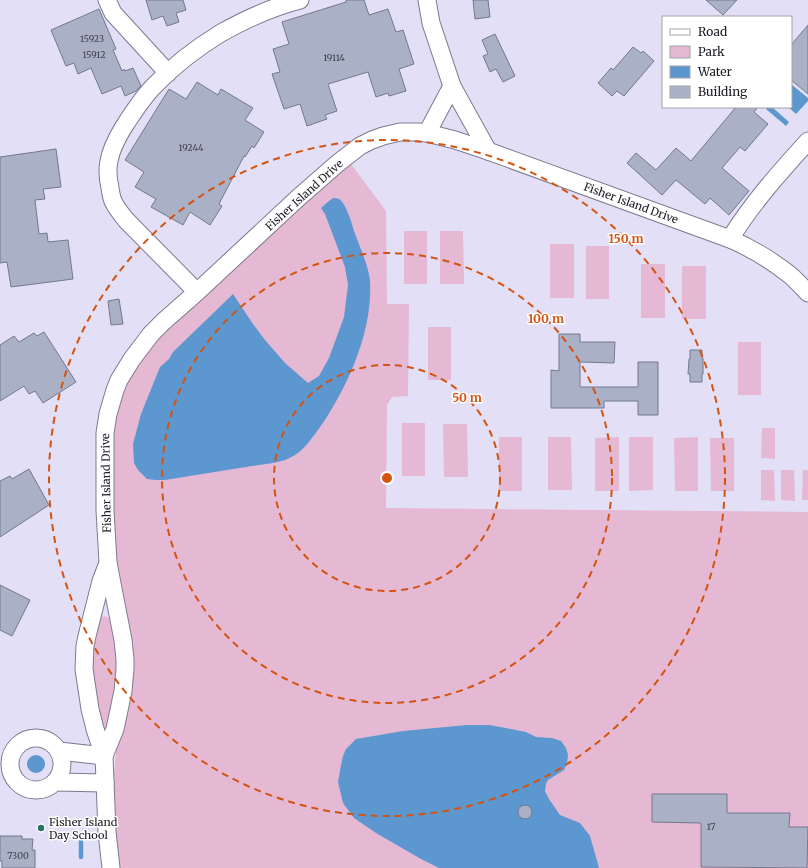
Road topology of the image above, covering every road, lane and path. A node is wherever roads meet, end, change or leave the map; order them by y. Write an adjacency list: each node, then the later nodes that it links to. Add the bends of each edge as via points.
1 (107, 0): 5 (street, via 113,13)
2 (300, 0): 4 (street)
3 (427, 0): 6 (street, via 431,23)
4 (272, 4): 5 (street, via 220,34)
5 (168, 73): 11 (street, via 152,88 121,131 109,159 108,179 113,202 119,211)
6 (452, 86): 7 (street); 9 (street)
7 (427, 133): 9 (street, Fisher Island Drive); 11 (street, Fisher Island Drive, via 392,133 354,150)
8 (808, 141): 10 (street, via 761,195)
9 (488, 151): 10 (street, Fisher Island Drive)
10 (730, 238): 12 (street, Fisher Island Drive, via 767,258)
11 (197, 292): 13 (street, Fisher Island Drive, via 151,334 132,359 114,390 104,442)
12 (808, 293)
13 (108, 563): 14 (street, Fisher Island Drive); 15 (street, Fisher Island Drive)
14 (94, 610): 15 (street); 17 (street, Fisher Island Drive, via 86,641 84,669 90,709)
15 (118, 610): 17 (street, Fisher Island Drive, via 125,649 125,674 115,729)
16 (59, 751): 17 (street); 18 (street, via 53,743 39,738 24,740 15,748); 19 (street, via 62,766)
17 (104, 756): 20 (street, Fisher Island Drive)
18 (5, 767): 19 (street, via 19,785 30,790 46,788)
19 (55, 782): 20 (street)
20 (105, 783): 21 (street, Fisher Island Drive)
21 (111, 868)

